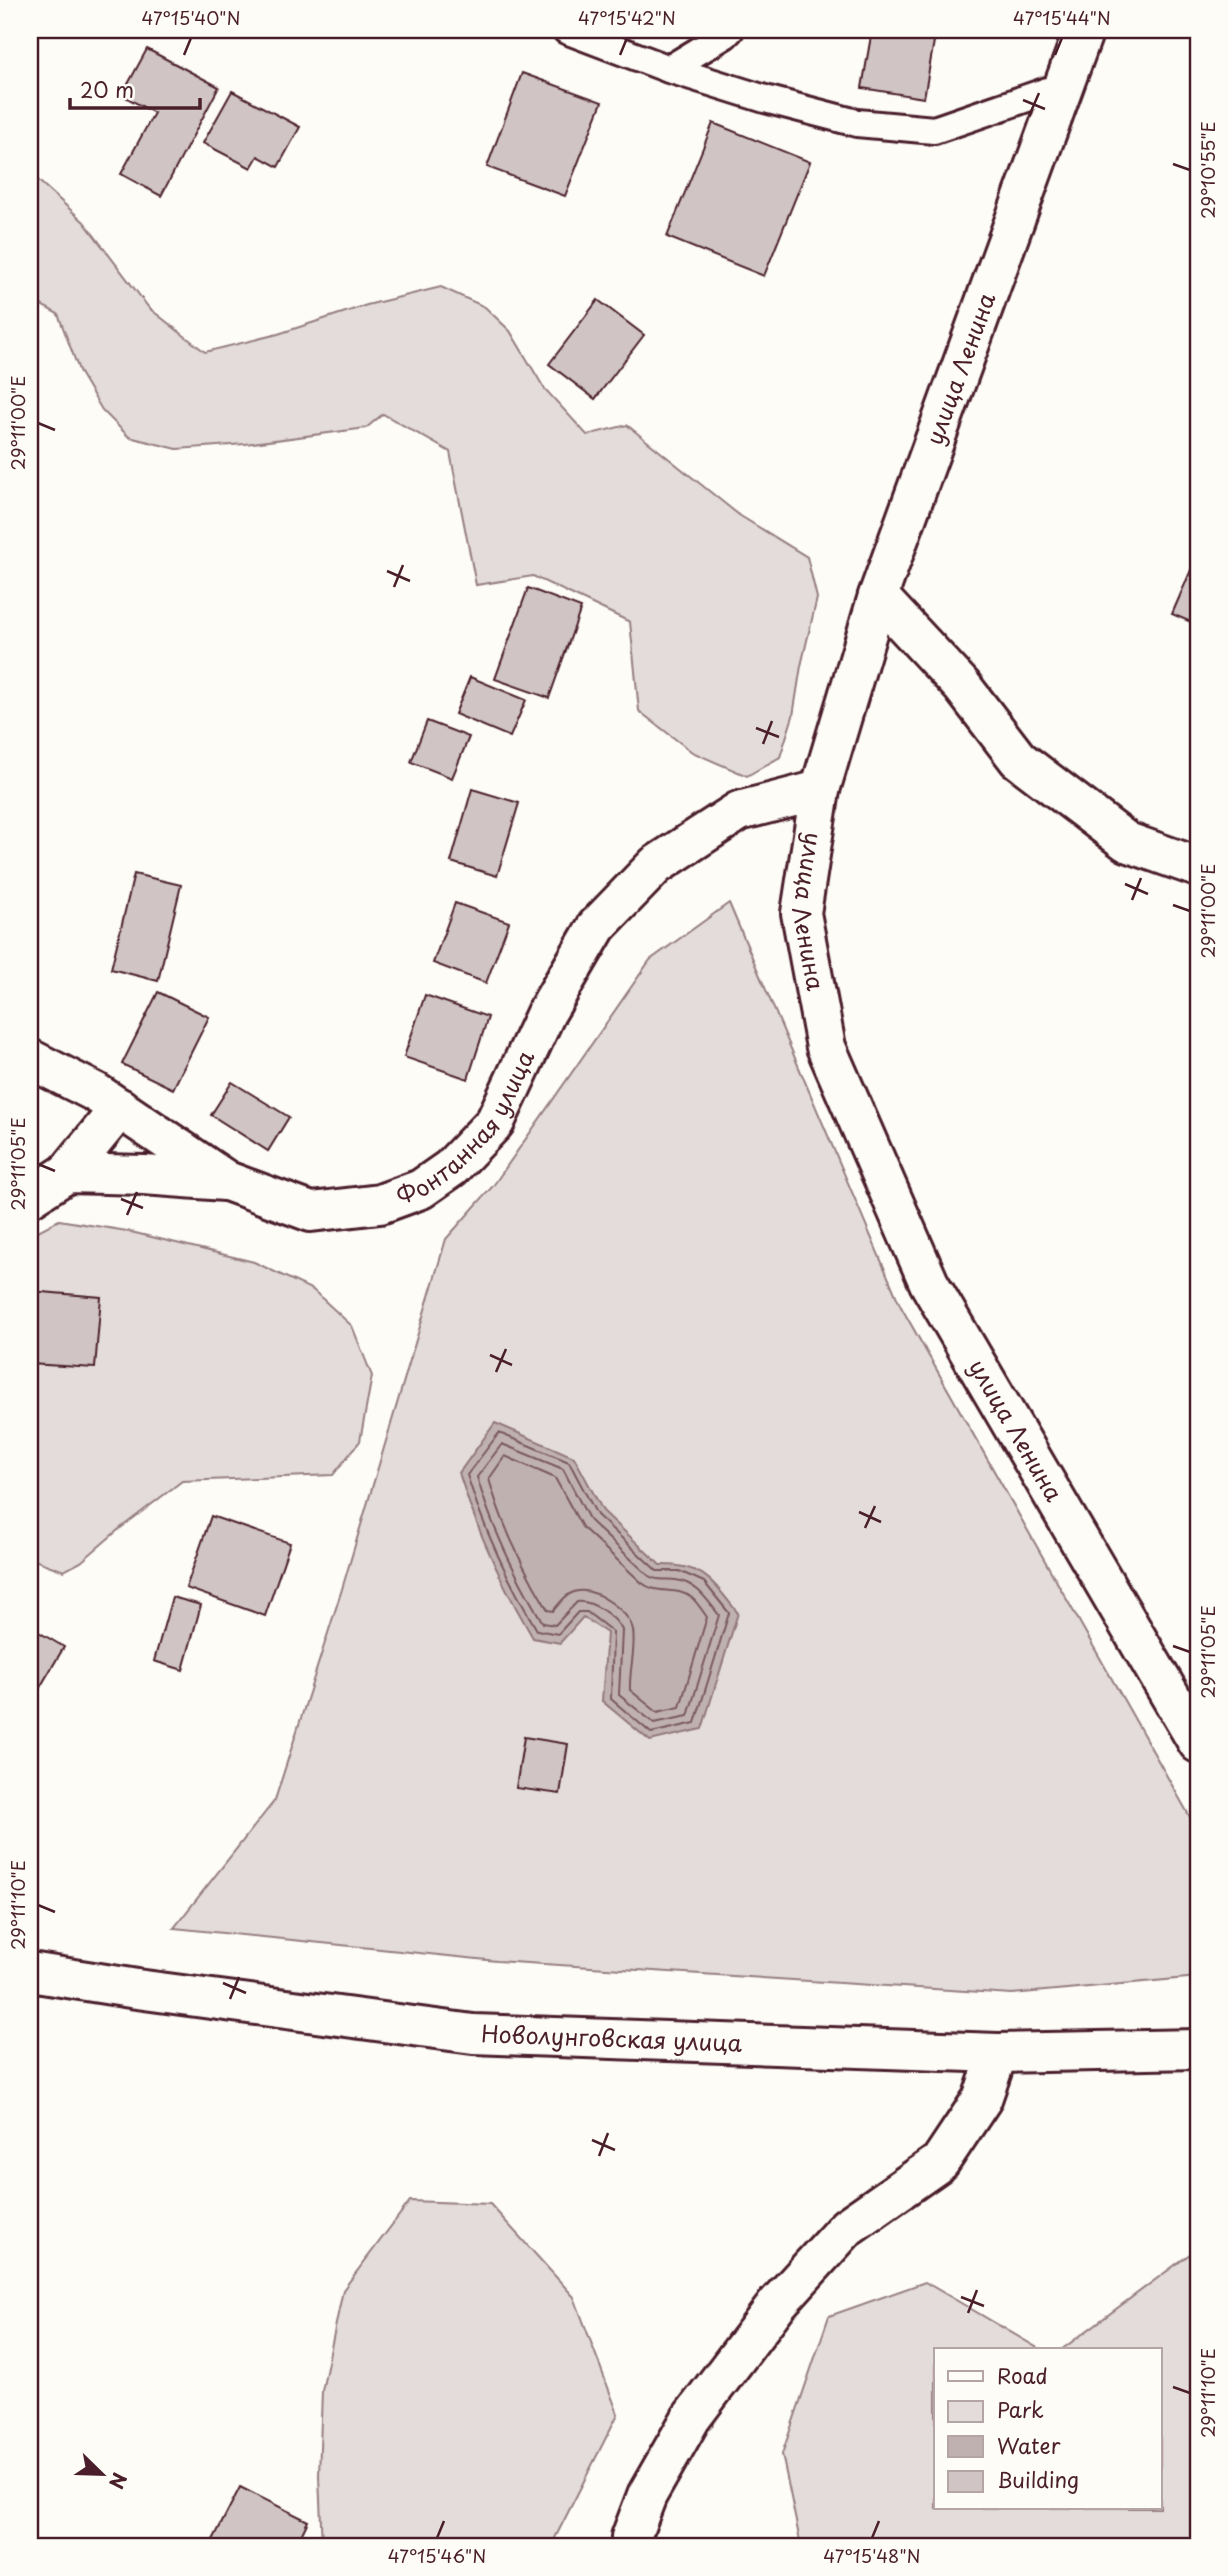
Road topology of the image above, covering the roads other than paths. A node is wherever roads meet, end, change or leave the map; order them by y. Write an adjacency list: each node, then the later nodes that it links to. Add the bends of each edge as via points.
1 (566, 30): 4 (lane)
2 (730, 30): 4 (lane)
3 (1084, 30): 5 (street, улица Ленина)
4 (669, 69): 5 (lane, via 857,123 934,130)
5 (1065, 85): 6 (street, улица Ленина)
6 (878, 596): 7 (street, улица Ленина); 8 (street, via 962,686 1018,759 1127,842)
7 (820, 790): 12 (street, Фонтанная улица, via 739,811 656,865 597,926 546,1013 495,1122 451,1168 421,1189 380,1204 311,1212); 14 (street, улица Ленина, via 801,912 826,1047 929,1283)
8 (1198, 867)
9 (30, 1059): 10 (street, Фонтанная улица)
10 (120, 1108): 11 (street); 12 (street, Фонтанная улица)
11 (67, 1173): 12 (street); 13 (street)
12 (227, 1181)
13 (30, 1197)
14 (1198, 1743)
15 (30, 1972): 17 (street, Новолунговская улица, via 473,2034)
16 (1198, 2049): 17 (street, Новолунговская улица)
17 (998, 2053): 18 (street, via 982,2099 940,2162 847,2227 778,2303 691,2418 647,2494)
18 (631, 2546)

